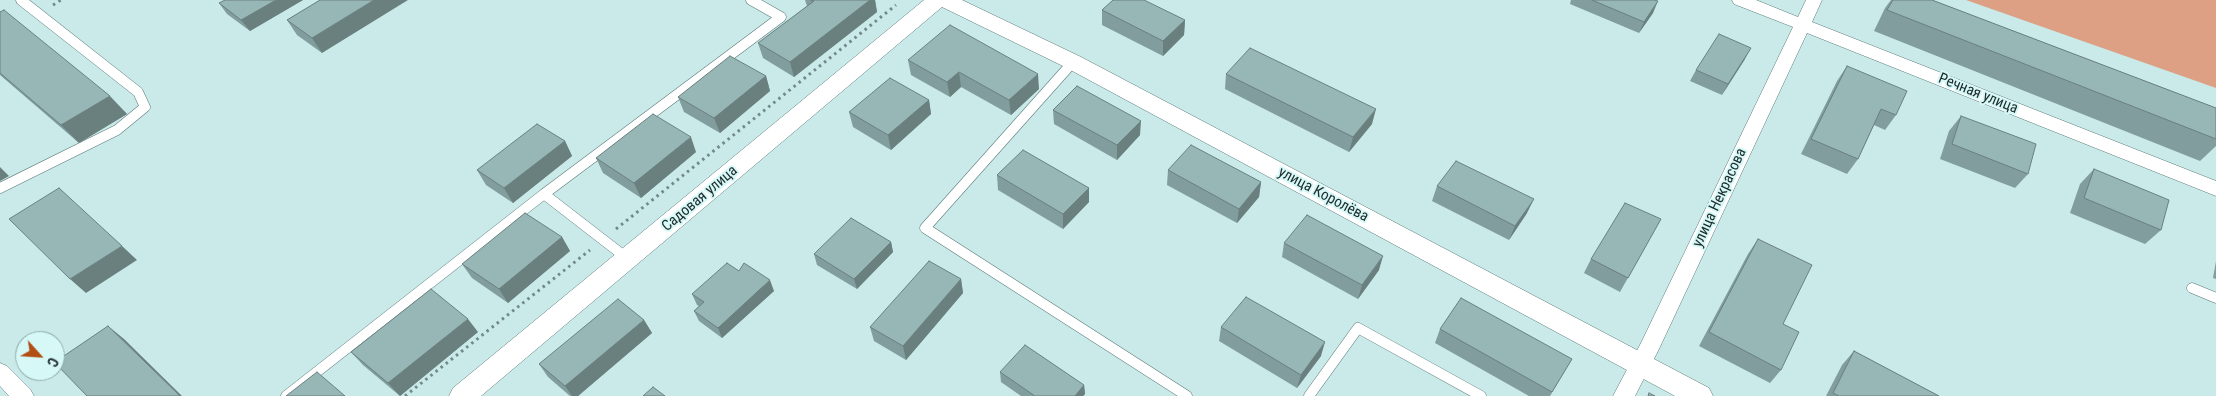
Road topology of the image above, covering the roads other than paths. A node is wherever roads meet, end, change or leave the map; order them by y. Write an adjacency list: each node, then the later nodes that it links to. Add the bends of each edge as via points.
1 (21, 0): 9 (lane, via 138,92 145,107 117,130)
2 (751, 0): 11 (lane, via 781,17)
3 (937, 0): 12 (street, Садовая улица)
4 (944, 0): 8 (street, улица Королёва)
5 (1740, 0): 7 (street, Речная улица)
6 (1814, 0): 7 (street, улица Некрасова)
7 (1801, 24): 10 (street, Речная улица); 15 (street, улица Некрасова)
8 (1073, 62): 15 (street, улица Королёва); 20 (lane, via 926,228)
9 (0, 188)
10 (2216, 189)
11 (544, 194): 12 (lane); 18 (lane)
12 (628, 259): 19 (street, Садовая улица)
13 (2192, 288): 14 (lane)
14 (2216, 298)
15 (1642, 365): 23 (street, улица Некрасова); 24 (street, улица Королёва)
16 (0, 372): 17 (street)
17 (22, 396)
18 (286, 396)
19 (462, 396)
20 (1187, 396)
21 (1309, 396): 22 (lane, via 1358,328)
22 (1481, 396)
23 (1624, 396)
24 (1700, 396)

